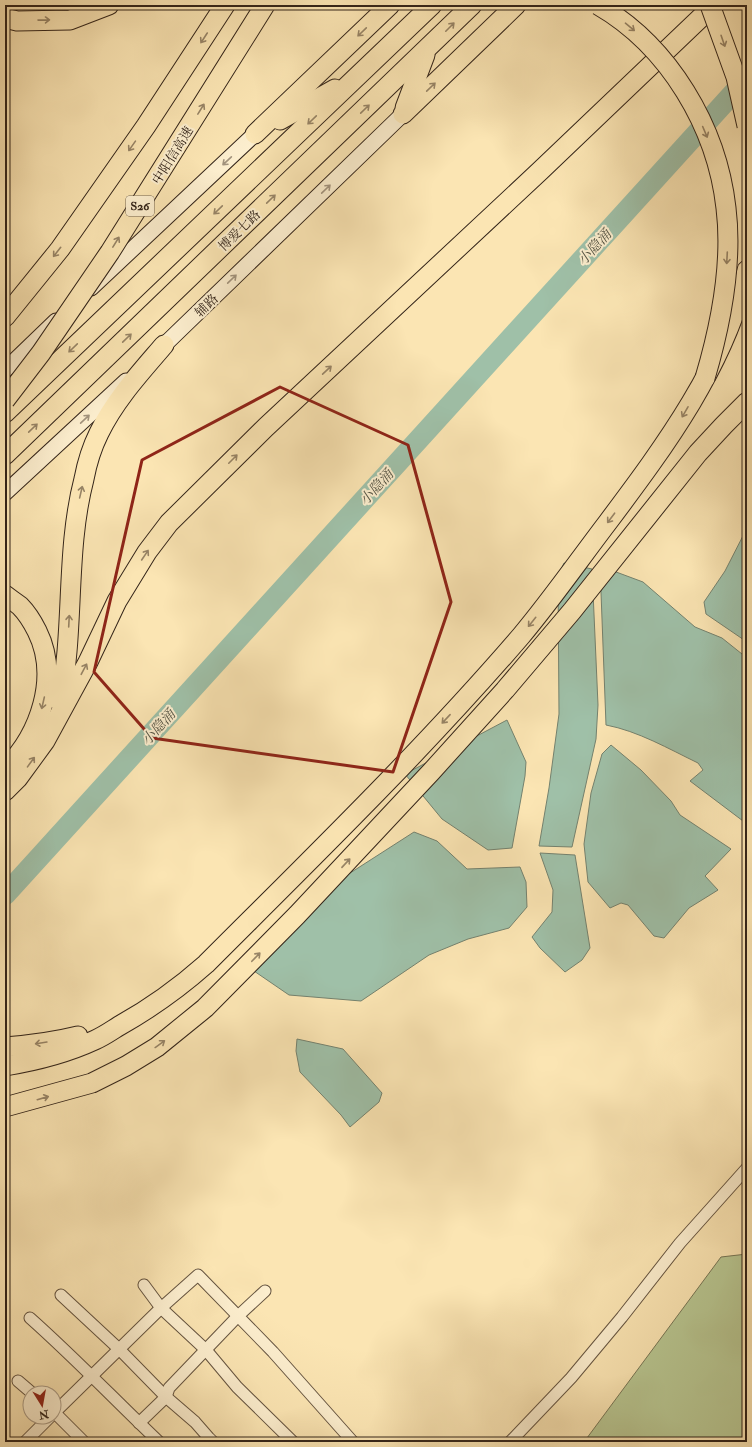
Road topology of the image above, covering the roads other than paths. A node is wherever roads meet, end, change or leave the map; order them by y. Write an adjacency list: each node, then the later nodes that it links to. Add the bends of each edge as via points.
1 (109, 5): 11 (highway, one-way to 1, via 18,21 70,20)
2 (225, 5): 18 (highway, one-way to 18, via 146,126 64,243)
3 (265, 5): 20 (highway, 中阳信高速 / S26, one-way to 3, bridge, via 110,252)
4 (390, 5): 16 (highway, one-way to 16)
5 (432, 5): 13 (highway)
6 (472, 5): 12 (highway, 博爱七路, one-way to 6)
7 (516, 5): 14 (highway, one-way to 7)
8 (598, 5): 22 (highway, one-way to 22, bridge, via 615,15 640,36 661,58 693,106 716,161 726,208 728,252 715,345)
9 (710, 5): 15 (highway, one-way to 15, bridge, via 736,77)
10 (714, 5): 29 (highway, one-way to 10, via 117,601 147,552 169,523 266,426)
11 (5, 18)
12 (427, 50): 14 (highway); 26 (highway, 博爱七路, one-way to 12)
13 (361, 74): 16 (highway); 25 (highway, one-way to 25)
14 (403, 114): 19 (street, 辅路, one-way to 14)
15 (747, 126)
16 (255, 134): 21 (street, one-way to 21)
17 (747, 270): 22 (highway, bridge, via 730,324)
18 (5, 317)
19 (164, 345): 27 (street, 辅路, one-way to 19); 29 (highway, one-way to 19, via 65,674 75,529 86,468 98,434 116,403)
20 (41, 353): 23 (highway, 中阳信高速 / S26, bridge); 25 (highway, bridge)
21 (5, 370)
22 (705, 378): 32 (highway, one-way to 32, via 681,418 621,504 556,592 488,673 408,760 206,964 182,986)
23 (5, 400)
24 (747, 402): 35 (highway, one-way to 24, via 92,1083 157,1047 206,1008 297,915 505,690 572,611 694,458)
25 (5, 413)
26 (5, 455)
27 (5, 493)
28 (5, 595): 30 (highway, one-way to 30, via 20,606 32,622 41,639 47,673 41,712 21,750)
29 (52, 728): 31 (highway, one-way to 29, via 32,760)
30 (5, 769)
31 (5, 791)
32 (133, 1018): 33 (highway, one-way to 33, via 64,1039); 34 (highway, via 96,1040 70,1050 34,1061)
33 (5, 1047)
34 (5, 1066)
35 (5, 1107)
36 (747, 1168): 59 (street, via 680,1243 571,1378)
37 (144, 1285): 40 (street)
38 (265, 1291): 41 (street)
39 (61, 1295): 43 (street)
40 (161, 1308): 41 (street, via 198,1275); 43 (street); 44 (street)
41 (238, 1316): 44 (street); 58 (street)
42 (30, 1318): 45 (street)
43 (119, 1349): 45 (street); 48 (street)
44 (206, 1350): 48 (street, via 169,1388); 57 (street, via 237,1387)
45 (90, 1376): 49 (street); 51 (street)
46 (18, 1381): 47 (street)
47 (23, 1385)
48 (166, 1397): 51 (street); 56 (street)
49 (62, 1404)
50 (62, 1420): 54 (street)
51 (139, 1423): 55 (street)
52 (42, 1425): 53 (street)
53 (25, 1442)
54 (84, 1442)
55 (159, 1442)
56 (213, 1442)
57 (293, 1442)
58 (353, 1442)
59 (510, 1442)

